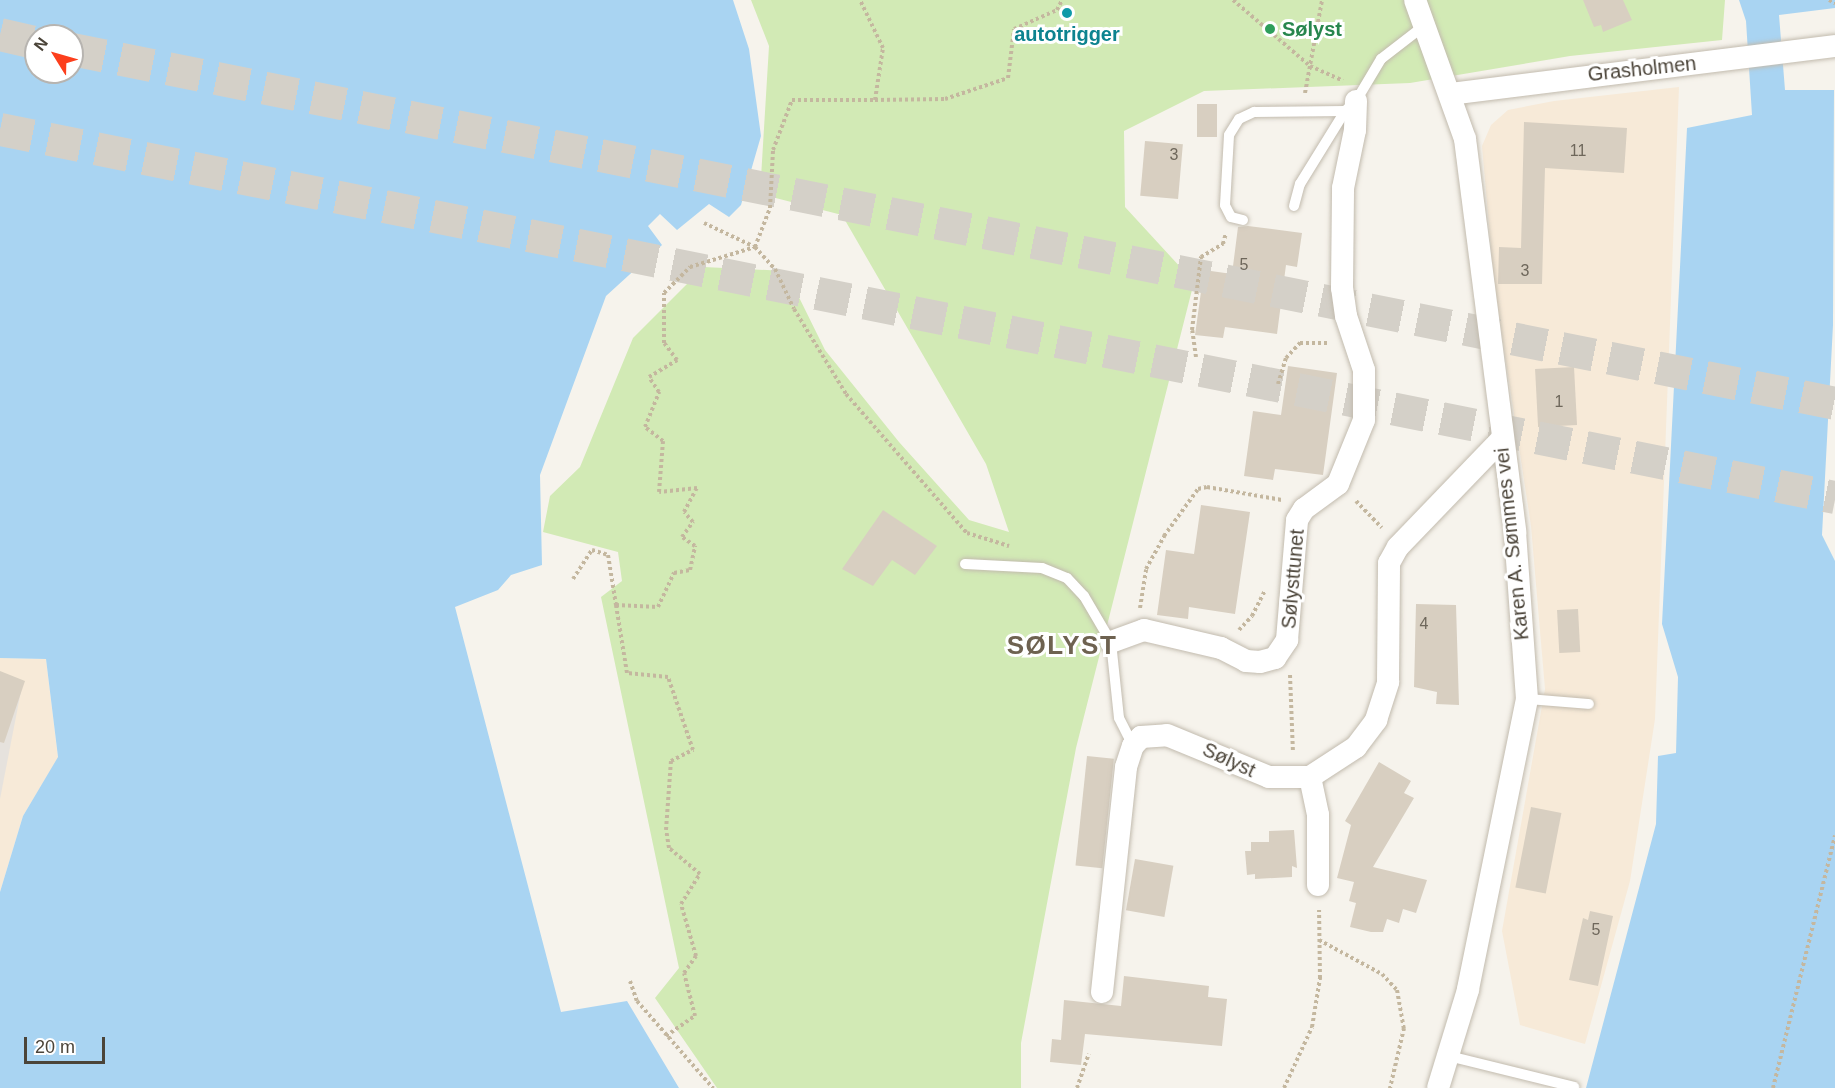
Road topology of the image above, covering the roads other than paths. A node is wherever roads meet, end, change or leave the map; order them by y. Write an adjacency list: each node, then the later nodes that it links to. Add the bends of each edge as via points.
1 (1415, 0): 2 (street, Karen A. Sømmes vei)
2 (1425, 25): 4 (street, Karen A. Sømmes vei); 5 (lane, via 1392,47)
3 (1835, 46): 4 (street, Grasholmen)
4 (1450, 94): 8 (street, Karen A. Sømmes vei, via 1465,139)
5 (1354, 101): 6 (lane, via 1300,184); 7 (lane, via 1305,112 1254,112 1234,125 1229,135 1225,205 1231,217); 10 (street, Sølysttunet, via 1342,222 1342,288 1364,370 1364,420 1338,484 1304,509 1294,531 1290,633 1279,655 1260,662 1144,630)
6 (1294, 206)
7 (1243, 220)
8 (1501, 440): 11 (street, Karen A. Sømmes vei, via 1520,584); 14 (street, via 1398,547 1389,563 1388,575 1388,682 1376,720 1356,747)
9 (965, 564): 10 (lane, via 1042,568 1073,584)
10 (1111, 642): 13 (lane, via 1119,718)
11 (1527, 699): 12 (lane); 17 (street, Karen A. Sømmes vei, via 1486,910)
12 (1589, 704)
13 (1133, 746): 14 (street, Sølyst, via 1141,737 1167,735 1251,773); 16 (street, via 1126,767)
14 (1305, 777): 15 (street, via 1318,815)
15 (1318, 885)
16 (1102, 992)
17 (1449, 1056): 18 (lane); 19 (street, Karen A. Sømmes vei)
18 (1574, 1087)
19 (1438, 1088)

